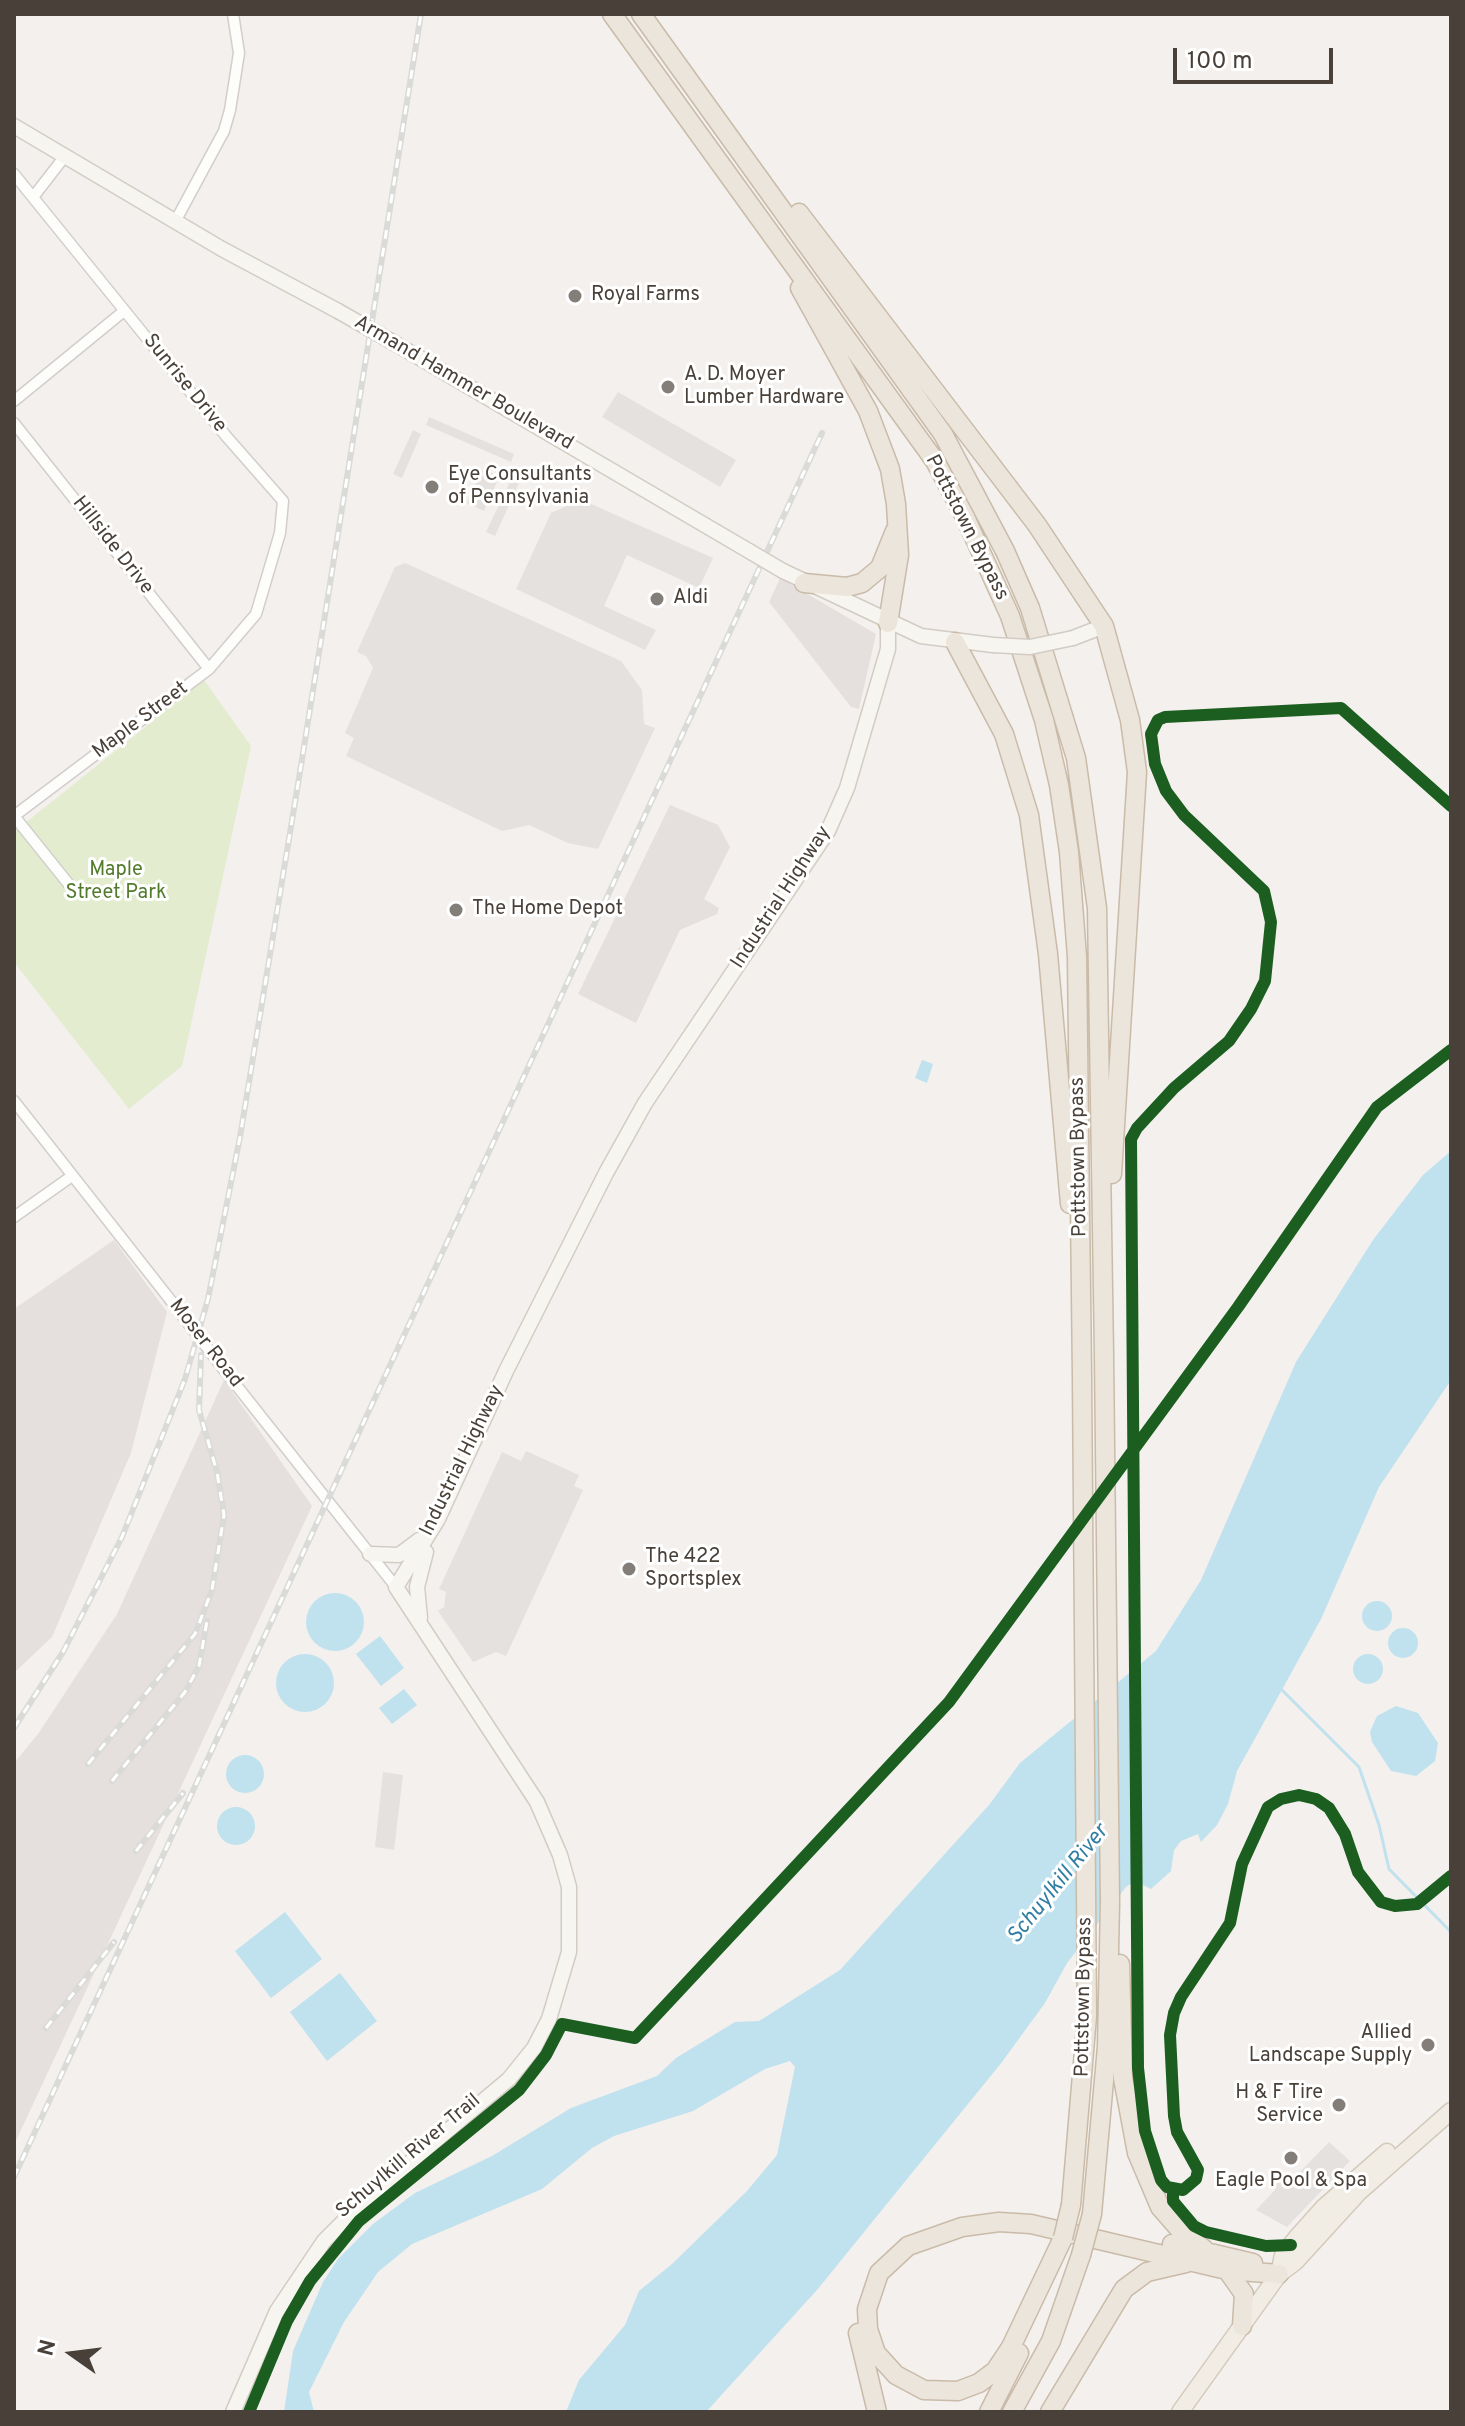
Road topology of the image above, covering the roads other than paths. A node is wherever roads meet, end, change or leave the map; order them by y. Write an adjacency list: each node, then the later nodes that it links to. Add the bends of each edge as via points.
1 (233, 14): 8 (street, via 239,53 230,110)
2 (612, 14): 11 (highway, via 741,189)
3 (644, 14): 9 (highway, Pottstown Bypass)
4 (14, 126): 5 (street, Armand Hammer Boulevard)
5 (65, 156): 7 (street); 8 (street, Armand Hammer Boulevard)
6 (14, 174): 7 (street, Sunrise Drive)
7 (34, 196): 10 (street, Sunrise Drive)
8 (176, 220): 15 (street, Armand Hammer Boulevard, bridge)
9 (857, 301): 18 (highway, via 895,339 1037,525); 26 (highway, Pottstown Bypass, via 943,434 1005,551 1030,608 1076,758 1097,908)
10 (124, 311): 12 (street); 16 (street, Sunrise Drive, via 283,501 280,533)
11 (832, 329): 14 (highway, via 890,469); 27 (highway, Pottstown Bypass, via 880,381 935,461 990,569 1028,665 1059,785 1077,957)
12 (14, 401)
13 (14, 423): 20 (street, Hillside Drive)
14 (898, 525): 15 (highway, via 880,568 868,580 847,587); 17 (highway, via 899,555)
15 (804, 583): 17 (street, Armand Hammer Boulevard)
16 (256, 614): 20 (street, Maple Street)
17 (888, 623): 19 (street, Armand Hammer Boulevard); 28 (street, Industrial Highway, via 888,649 847,788 828,831 645,1103 506,1371)
18 (1104, 626): 19 (street, Armand Hammer Boulevard, bridge, via 1030,647); 26 (highway, via 1130,720 1137,772)
19 (955, 642): 27 (highway, via 1013,755 1036,855)
20 (209, 669): 21 (street, Maple Street)
21 (14, 816): 22 (street)
22 (71, 887)
23 (14, 1101): 24 (street, Moser Road)
24 (72, 1176): 25 (street); 29 (street, Moser Road, bridge)
25 (14, 1217)
26 (1103, 1261): 32 (highway, Pottstown Bypass)
27 (1082, 1377): 35 (highway, Pottstown Bypass, bridge, via 1087,2016 1071,2205)
28 (438, 1519): 29 (street, via 411,1549 399,1555); 30 (street, Industrial Highway); 31 (street, via 420,1565)
29 (370, 1554): 30 (street, Moser Road)
30 (396, 1587): 31 (street)
31 (422, 1622): 40 (street, via 537,1802 560,1855 570,1918 563,1980 534,2048 509,2079 324,2241 277,2311)
32 (1114, 1988): 36 (highway, via 1137,2153 1160,2207); 43 (highway, Pottstown Bypass, bridge, via 1092,2214 1051,2341)
33 (1451, 2102): 38 (main road, via 1323,2208 1283,2255)
34 (1451, 2111): 38 (main road, via 1366,2185)
35 (1063, 2238): 36 (highway, via 1007,2354 979,2383 958,2391 924,2390 896,2375 876,2353 867,2318 875,2280 908,2246 950,2230 985,2223 1031,2224); 42 (highway, Pottstown Bypass, via 1021,2349)
36 (1200, 2258): 37 (highway); 38 (highway); 41 (highway, via 1019,2213 973,2214 913,2232 878,2258 860,2291 858,2330); 44 (highway, via 1156,2268 1130,2283)
37 (1227, 2270): 38 (highway); 39 (highway, via 1244,2294)
38 (1279, 2274): 39 (main road)
39 (1242, 2326): 45 (main road)
40 (233, 2412)
41 (877, 2412)
42 (989, 2412)
43 (1012, 2412)
44 (1050, 2412)
45 (1180, 2412)

